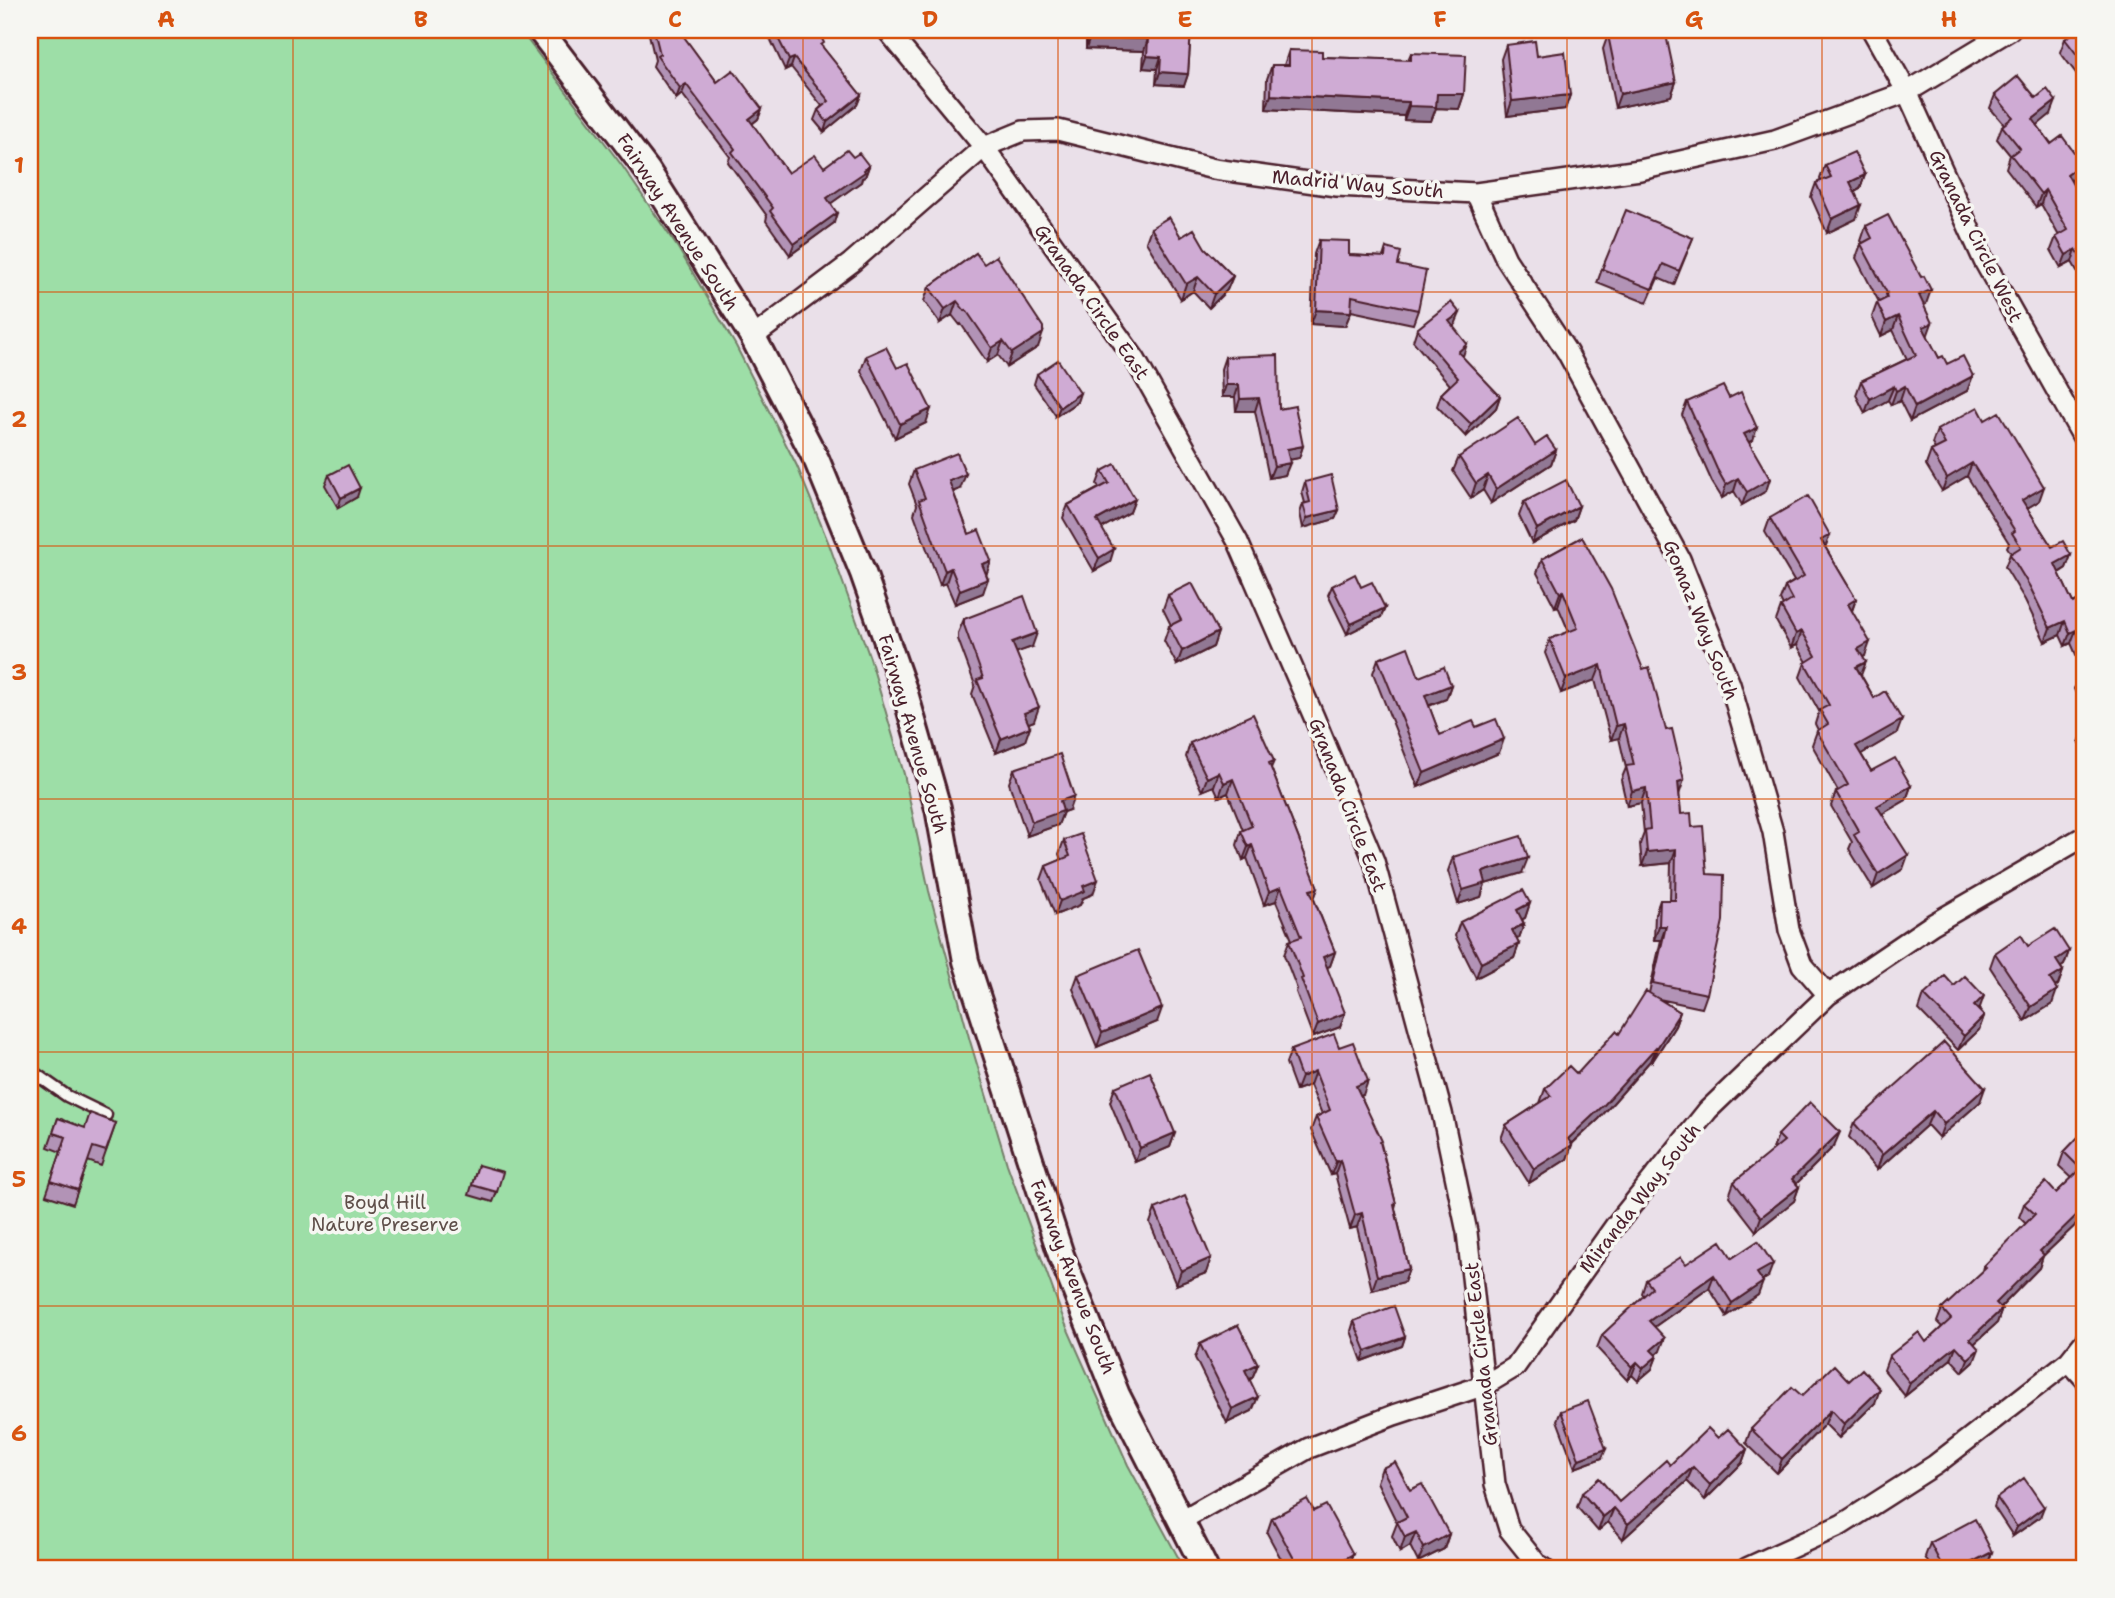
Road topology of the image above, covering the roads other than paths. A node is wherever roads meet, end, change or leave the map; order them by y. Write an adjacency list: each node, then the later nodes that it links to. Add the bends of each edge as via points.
1 (540, 30): 8 (street, Fairway Avenue South, via 648,170)
2 (887, 30): 6 (street)
3 (1872, 30): 5 (street, Granada Circle West)
4 (2010, 30): 5 (street, Madrid Way South)
5 (1907, 92): 7 (street, Madrid Way South, via 1775,140 1640,170); 9 (street, Granada Circle West, via 1984,261)
6 (984, 147): 7 (street, Madrid Way South, via 1023,131 1058,130 1214,170 1336,186); 8 (street, Madrid Way South, via 851,263); 17 (street, Granada Circle East, via 1135,359 1238,542 1374,861 1448,1140 1467,1232)
7 (1476, 193): 11 (street, Gomaz Way South, via 1506,259 1567,352 1681,559 1730,684 1773,832 1789,930 1802,965)
8 (753, 337): 18 (street, Fairway Avenue South, via 817,461 863,573 905,693 938,808 965,961 1061,1255 1117,1395)
9 (2085, 441)
10 (2085, 836): 11 (street, Miranda Way South, via 1933,924)
11 (1828, 995): 17 (street, Miranda Way South, via 1708,1110 1615,1226 1515,1367)
12 (30, 1070): 13 (lane, via 67,1096)
13 (106, 1115)
14 (2085, 1340): 15 (street)
15 (2069, 1361): 16 (street); 21 (street, via 1935,1465 1841,1525)
16 (2085, 1379)
17 (1485, 1385): 18 (street, Miranda Way South, via 1309,1448); 20 (street, Granada Circle East, via 1495,1484 1509,1529)
18 (1180, 1521): 19 (street, Fairway Avenue South)
19 (1205, 1568)
20 (1544, 1568)
21 (1748, 1568)

